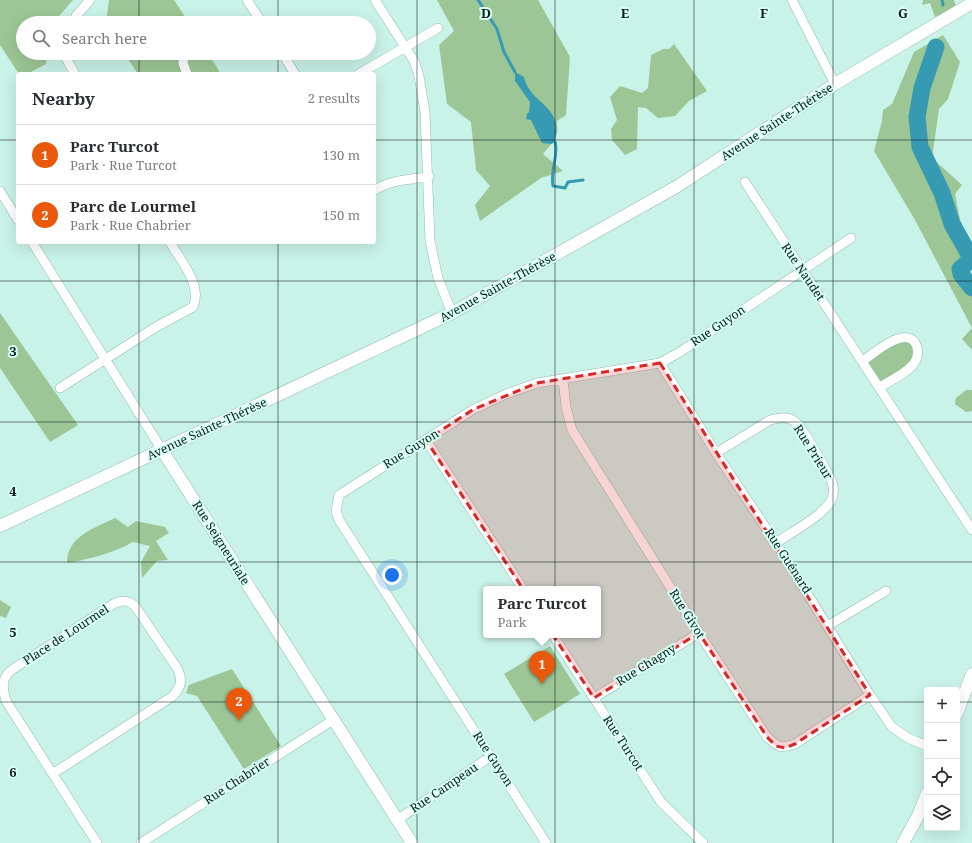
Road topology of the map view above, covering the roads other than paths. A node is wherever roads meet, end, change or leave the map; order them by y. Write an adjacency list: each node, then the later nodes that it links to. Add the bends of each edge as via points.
1 (90, 0): 6 (street)
2 (247, 0): 7 (street)
3 (375, 0): 9 (street)
4 (792, 0): 17 (street)
5 (972, 3): 17 (street, Avenue Sainte-Thérèse)
6 (76, 16)
7 (257, 16)
8 (438, 28): 9 (street)
9 (406, 47): 16 (street); 18 (street, via 414,61 422,92)
10 (67, 60): 13 (street)
11 (184, 60): 14 (street)
12 (286, 60): 15 (street)
13 (74, 72)
14 (186, 72)
15 (294, 72)
16 (362, 72)
17 (835, 84): 27 (street, Avenue Sainte-Thérèse, via 676,187)
18 (429, 177): 20 (street, via 386,183); 27 (street, via 430,241 433,262)
19 (745, 182): 26 (street, Rue Naudet)
20 (376, 189)
21 (0, 191): 22 (street)
22 (16, 217)
23 (851, 238): 26 (street, Rue Guyon)
24 (33, 244): 28 (street, Rue Seigneuriale)
25 (171, 244): 28 (street, via 194,284 196,293 193,307)
26 (802, 270): 29 (street, Rue Naudet); 30 (street, Rue Guyon)
27 (452, 313): 35 (street, Avenue Sainte-Thérèse)
28 (105, 359): 33 (street); 35 (street, Rue Seigneuriale)
29 (863, 361): 32 (street, Rue Naudet); 32 (street, via 901,337 916,345 918,354 915,362)
30 (660, 363): 31 (street, Rue Guyon); 36 (street, Rue Guénard)
31 (563, 379): 34 (street, Rue Guyon, via 537,383 506,394 474,409); 43 (street, Rue Givot, via 572,430)
32 (880, 387): 38 (street, Rue Naudet)
33 (60, 388)
34 (426, 440): 40 (street); 51 (street, Rue Guyon, via 339,495 336,511 339,520)
35 (162, 450): 37 (street, Avenue Sainte-Thérèse); 49 (street, Rue Seigneuriale)
36 (716, 453): 39 (street, Rue Guénard); 39 (street, Rue Prieur, via 770,420 780,417 794,421 800,428 830,476 834,492 826,508)
37 (0, 526)
38 (972, 530)
39 (776, 543): 42 (street, Rue Guénard)
40 (521, 586)
41 (886, 591): 42 (street)
42 (828, 625): 46 (street, Rue Guénard)
43 (699, 633): 46 (street, Rue Givot, via 767,737 776,746 785,748 795,744); 47 (street, Rue Chagny)
44 (555, 638): 47 (street, Rue Turcot)
45 (972, 674): 48 (street)
46 (870, 695): 50 (street, Rue Guénard, via 892,727)
47 (594, 698): 59 (street, Rue Turcot, via 661,802)
48 (960, 705)
49 (333, 720): 54 (street, Rue Seigneuriale); 56 (street, Rue Chabrier)
50 (924, 745)
51 (491, 756): 54 (street, Rue Campeau); 58 (street, Rue Guyon)
52 (54, 773): 52 (street, Place de Lourmel, via 6,701 3,690 6,675 115,603 129,601 177,668 181,675 180,688 173,696); 55 (street, Place de Lourmel)
53 (926, 795): 60 (street)
54 (397, 820): 57 (street, Rue Seigneuriale)
55 (98, 843)
56 (141, 843)
57 (412, 843)
58 (546, 843)
59 (703, 843)
60 (903, 843)

